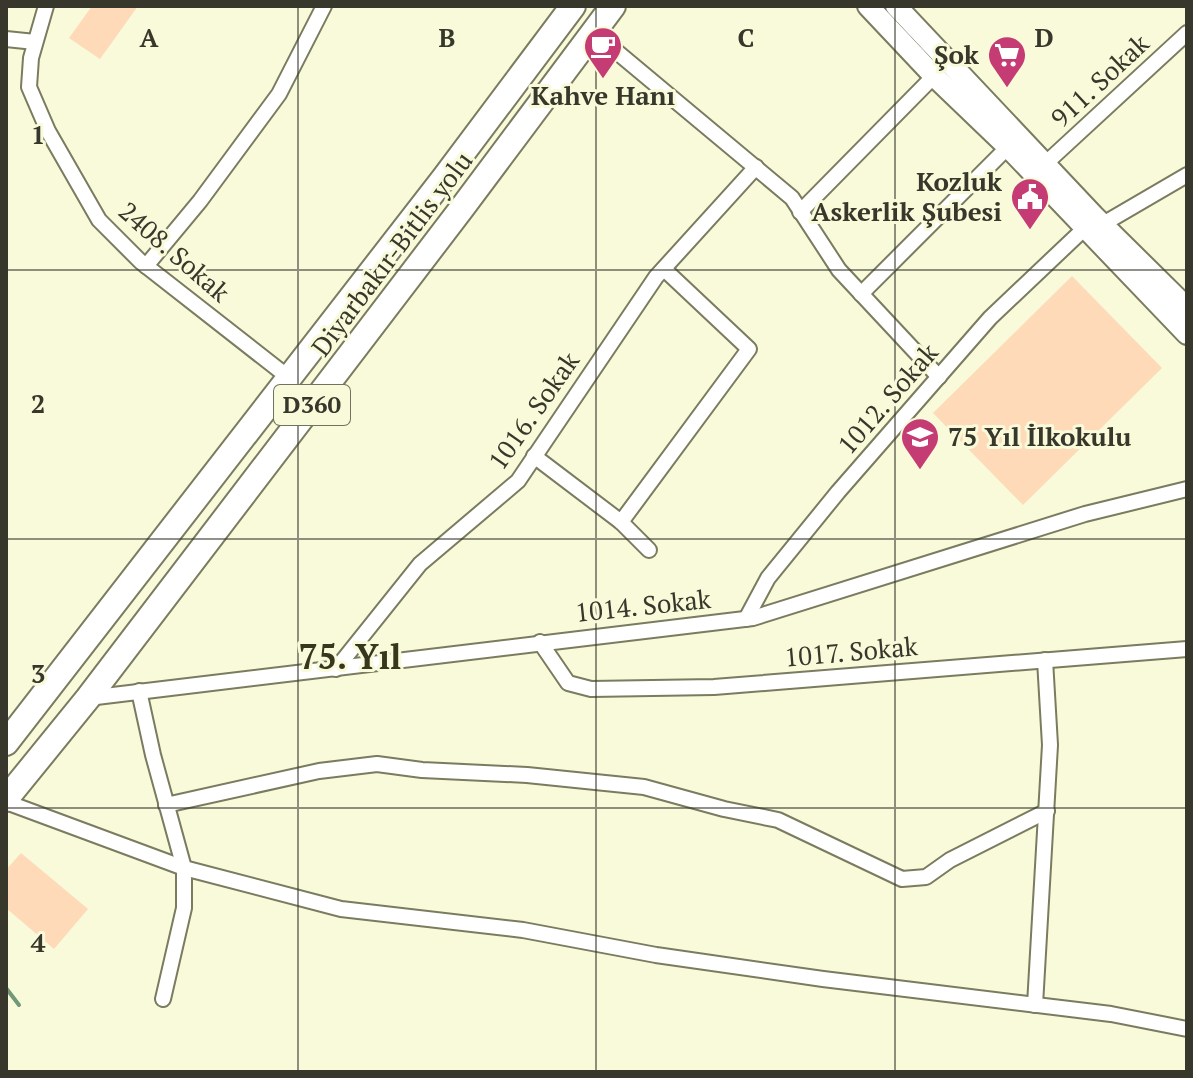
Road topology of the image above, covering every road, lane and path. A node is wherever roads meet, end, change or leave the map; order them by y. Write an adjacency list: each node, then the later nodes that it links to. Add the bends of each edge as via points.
1 (46, 6): 10 (street, 2408. Sokak)
2 (324, 6): 18 (street, via 279,94)
3 (573, 6): 23 (highway, Diyarbakır-Bitlis yolu / D360)
4 (613, 6): 7 (highway, Diyarbakır-Bitlis yolu / D360)
5 (868, 6): 11 (main road)
6 (896, 6): 13 (main road)
7 (593, 32): 14 (street); 35 (highway, Diyarbakır-Bitlis yolu / D360)
8 (1187, 33): 13 (street, 911. Sokak)
9 (6, 39): 10 (street)
10 (35, 42): 18 (street, 2408. Sokak, via 29,87 48,131 99,220)
11 (934, 76): 12 (main road); 16 (street)
12 (1008, 147): 17 (main road); 20 (street)
13 (1045, 164): 17 (main road)
14 (756, 167): 16 (street, via 792,198); 19 (street, 1016. Sokak)
15 (1187, 175): 17 (street, 1012. Sokak)
16 (800, 212): 20 (street)
17 (1094, 225): 21 (main road); 22 (main road); 24 (street, 1012. Sokak, via 990,318)
18 (146, 266): 23 (street, 2408. Sokak)
19 (664, 269): 25 (street, 1016. Sokak); 27 (street, via 749,349)
20 (861, 294): 24 (street)
21 (1187, 308)
22 (1187, 334)
23 (288, 377): 36 (highway, Diyarbakır-Bitlis yolu / D360)
24 (939, 377): 29 (street, 1012. Sokak, via 768,578)
25 (534, 456): 27 (street); 33 (street, 1016. Sokak, via 518,481 420,564)
26 (1187, 489): 29 (street, 1014. Sokak, via 1085,514)
27 (621, 522): 28 (street)
28 (649, 550)
29 (746, 619): 30 (street, 1014. Sokak)
30 (540, 642): 32 (street, 1017. Sokak, via 568,683 591,689 714,687); 33 (street, 1014. Sokak)
31 (1187, 649): 32 (street, 1017. Sokak)
32 (1045, 660): 39 (street)
33 (336, 669): 34 (street, 1014. Sokak)
34 (139, 691): 35 (street, 1014. Sokak); 38 (street)
35 (88, 698): 37 (highway, Diyarbakır-Bitlis yolu / D360)
36 (10, 733)
37 (6, 800): 40 (street)
38 (166, 805): 39 (street, via 319,771 377,764 542,776 644,787 778,820 902,879 926,877); 40 (street)
39 (1047, 811): 42 (street)
40 (184, 868): 41 (street, via 184,908); 42 (street, via 341,909 523,930 656,955)
41 (163, 999)
42 (1035, 1005): 43 (street)
43 (1187, 1029)

